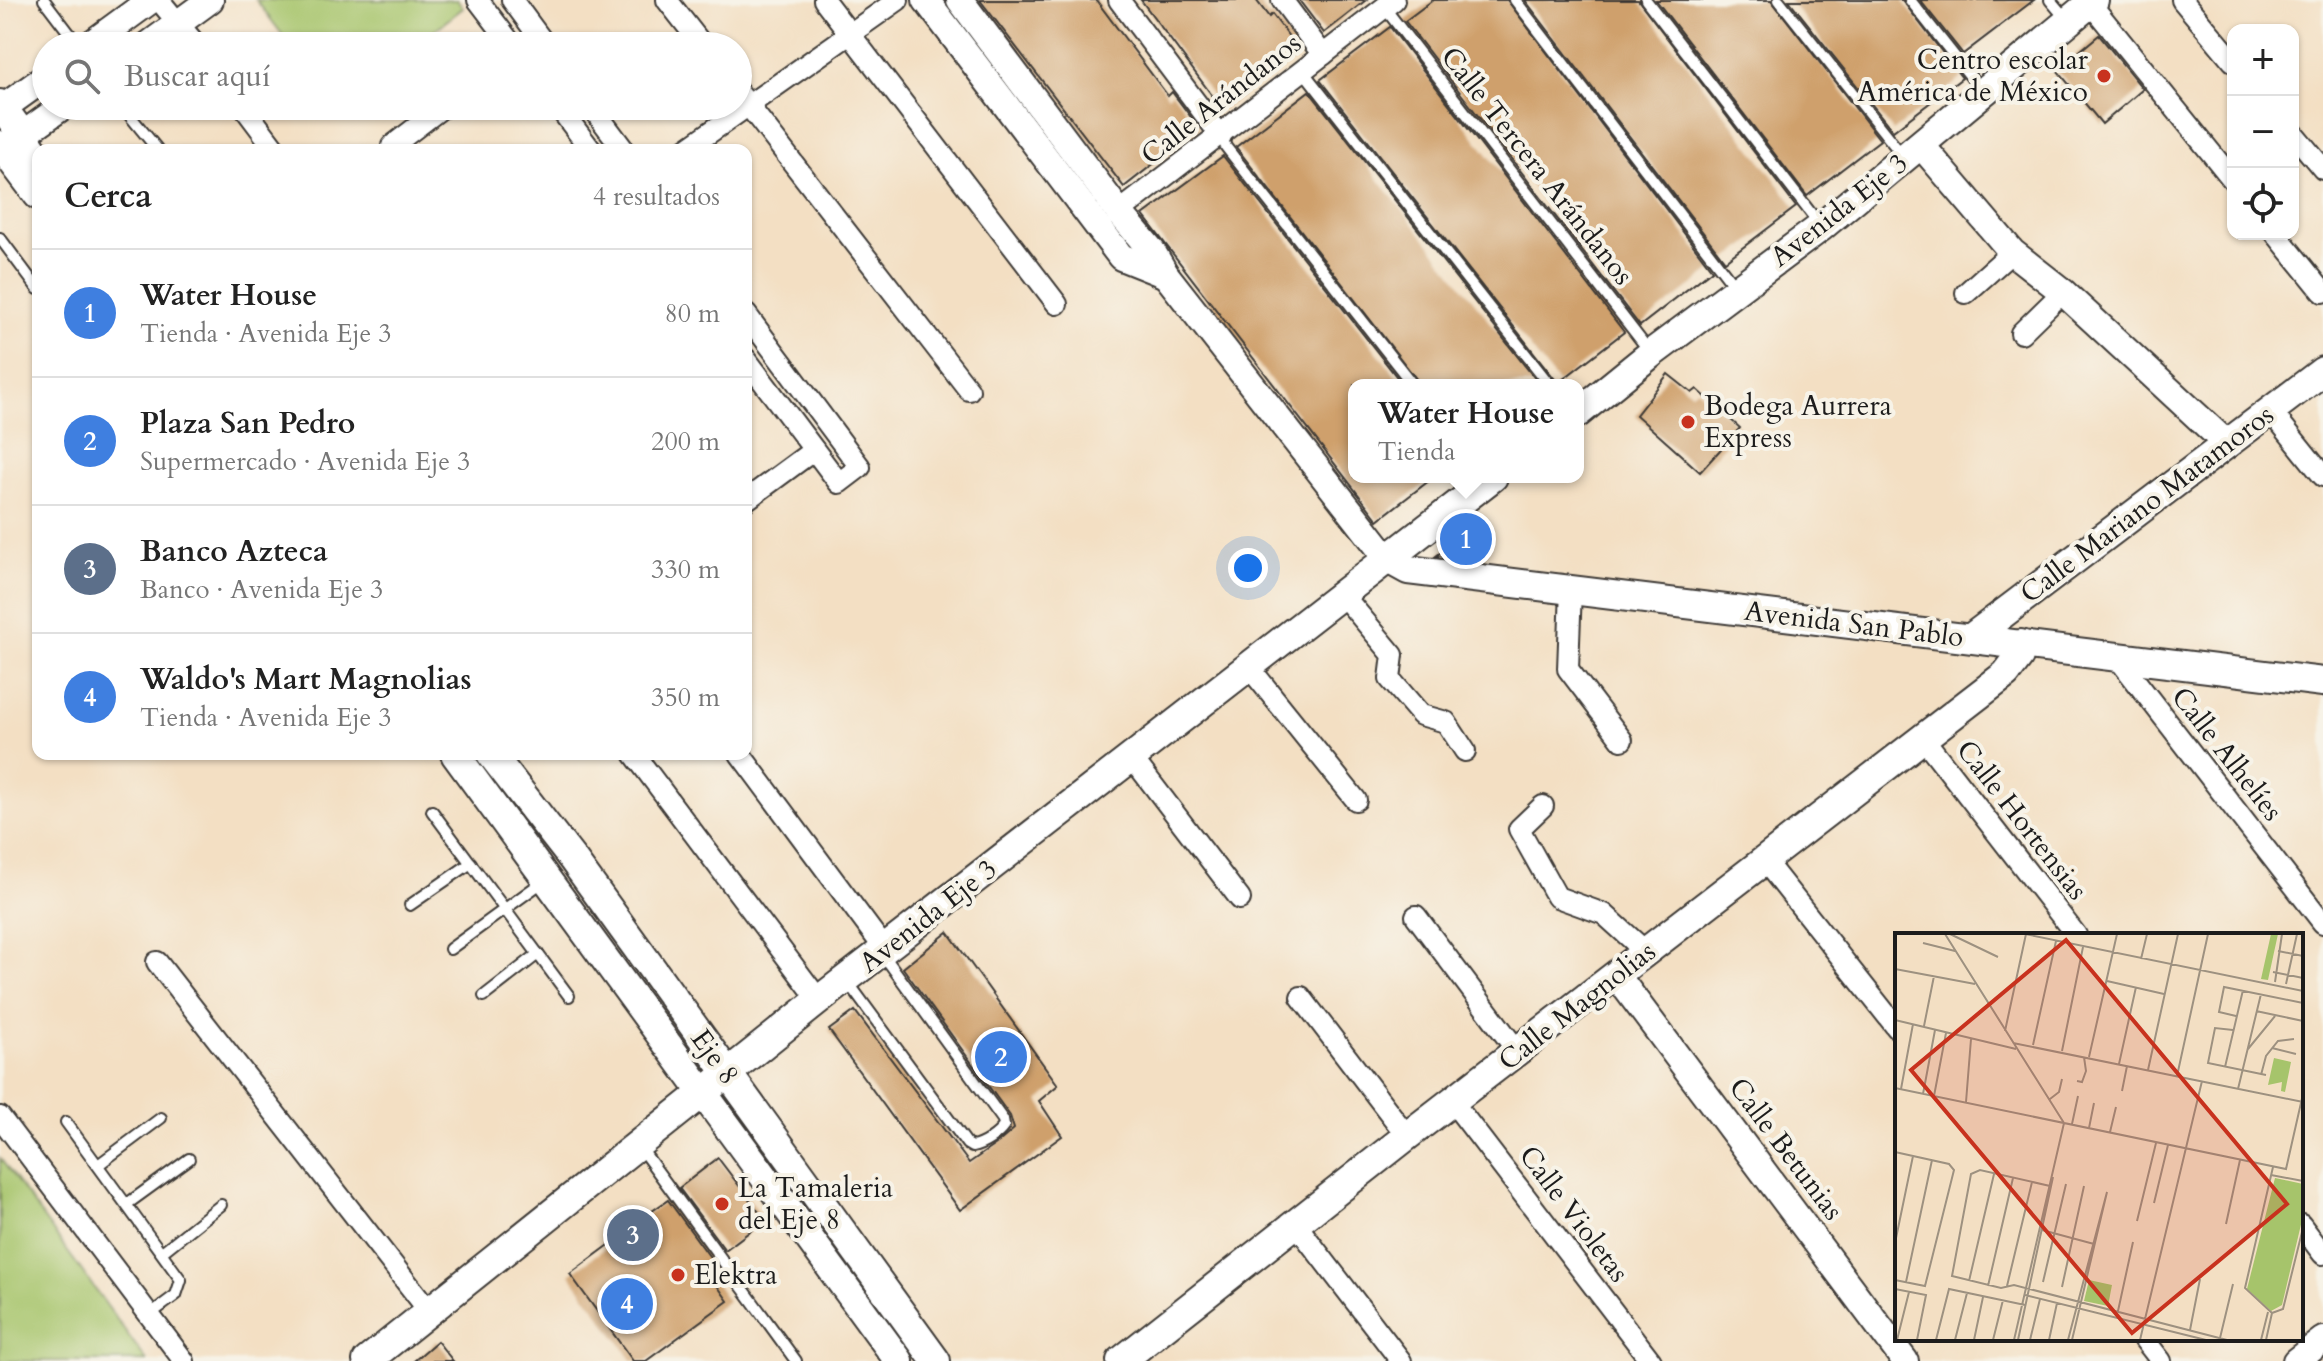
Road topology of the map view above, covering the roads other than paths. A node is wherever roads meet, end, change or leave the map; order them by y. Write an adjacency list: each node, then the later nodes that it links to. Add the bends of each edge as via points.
1 (44, 0): 23 (lane)
2 (151, 0): 24 (street)
3 (159, 0): 22 (street)
4 (210, 0): 22 (street)
5 (478, 0): 27 (street)
6 (512, 0): 28 (street)
7 (667, 0): 29 (street)
8 (824, 0): 30 (street)
9 (898, 0): 30 (street)
10 (926, 0): 64 (street, via 1121,257)
11 (960, 0): 59 (street)
12 (1119, 0): 46 (street)
13 (1282, 0): 32 (street)
14 (1515, 0): 66 (lane)
15 (1646, 0): 60 (lane)
16 (1779, 0): 55 (lane)
17 (1910, 0): 36 (lane)
18 (2182, 0): 31 (street)
19 (2092, 2): 21 (main road, Avenida Eje 3); 57 (street)
20 (1389, 4): 32 (street, Calle Arándanos); 73 (lane, Calle Tercera Arándanos)
21 (2059, 11): 36 (main road, Avenida Eje 3)
22 (179, 24): 25 (street); 26 (street)
23 (68, 32)
24 (107, 32)
25 (167, 32)
26 (186, 32)
27 (502, 32)
28 (536, 32)
29 (692, 32)
30 (849, 35): 35 (street); 70 (street)
31 (2227, 54)
32 (1323, 55): 33 (street, Calle Arándanos)
33 (1303, 71): 46 (street, Calle Arándanos); 77 (lane)
34 (32, 87): 37 (street)
35 (752, 93)
36 (1983, 93): 55 (main road, Avenida Eje 3)
37 (1, 108): 54 (main road)
38 (752, 110): 78 (street)
39 (46, 120): 54 (street)
40 (133, 120): 48 (lane)
41 (254, 120): 49 (street)
42 (426, 120): 50 (street)
43 (568, 120): 51 (street)
44 (602, 120): 52 (street)
45 (718, 120): 53 (street)
46 (1221, 136): 59 (street, Calle Arándanos); 76 (lane)
47 (2299, 140): 56 (street)
48 (153, 144)
49 (272, 144)
50 (395, 144)
51 (586, 144)
52 (620, 144)
53 (692, 144)
54 (13, 147): 58 (main road)
55 (1913, 152): 60 (main road, Avenida Eje 3); 63 (street)
56 (2323, 169)
57 (2227, 172)
58 (32, 183)
59 (1119, 212): 64 (street)
60 (1821, 227): 66 (main road, Avenida Eje 3)
61 (0, 238): 65 (lane)
62 (2281, 240): 68 (street)
63 (2012, 252): 67 (street); 69 (street)
64 (1166, 275): 86 (street)
65 (32, 281)
66 (1737, 289): 73 (main road, Avenida Eje 3)
67 (2063, 292): 72 (street); 81 (street)
68 (2323, 292)
69 (1966, 293)
70 (1057, 304)
71 (752, 322): 82 (street, via 860,467 839,483)
72 (2021, 333)
73 (1652, 353): 79 (main road, Avenida Eje 3)
74 (752, 367): 82 (street)
75 (2323, 371): 80 (main road, Calle Mariano Matamoros)
76 (1408, 379)
77 (1545, 379)
78 (969, 390)
79 (1584, 408)
80 (2270, 410): 81 (main road, Calle Mariano Matamoros); 83 (street)
81 (2226, 443): 89 (main road, Calle Mariano Matamoros)
82 (814, 450): 85 (street)
83 (2323, 476)
84 (1483, 483): 86 (main road, Avenida Eje 3)
85 (752, 496)
86 (1388, 559): 87 (main road, Avenida San Pablo, via 1408,570); 88 (main road, Avenida Eje 3)
87 (1571, 589): 89 (main road, Avenida San Pablo); 95 (street, via 1568,669)
88 (1342, 594): 92 (main road, Avenida Eje 3); 96 (street, via 1393,655 1390,679 1421,715 1446,722)
89 (1971, 638): 90 (main road, Avenida San Pablo)
90 (2021, 644): 91 (main road, Avenida San Pablo); 94 (main road, Calle Magnolias, via 2019,657 2006,674)
91 (2117, 657): 93 (main road, Avenida San Pablo); 112 (street, Calle Alhelíes)
92 (1249, 667): 97 (main road, Avenida Eje 3); 102 (street)
93 (2323, 682)
94 (1924, 739): 105 (main road, Calle Magnolias); 113 (street, Calle Hortensias)
95 (1622, 740)
96 (1465, 751)
97 (1133, 759): 108 (street); 115 (main road, Avenida Eje 3)
98 (459, 760): 107 (main road, Eje 8)
99 (496, 760): 127 (main road, Eje 8)
100 (639, 760): 124 (street)
101 (744, 760): 115 (street)
102 (1356, 800)
103 (1543, 806): 116 (street, via 1519,829 1557,897 1604,914)
104 (432, 811): 106 (lane)
105 (1764, 860): 116 (main road, Calle Magnolias); 125 (street)
106 (471, 863): 109 (lane); 110 (lane)
107 (547, 878): 110 (lane); 128 (main road, Eje 8)
108 (1240, 899)
109 (410, 905)
110 (505, 908): 114 (lane); 117 (lane)
111 (1416, 916): 126 (street)
112 (2323, 923)
113 (2074, 933)
114 (450, 949)
115 (883, 950): 120 (main road, Avenida Eje 3); 120 (lane, via 1003,1120 1000,1131 978,1146 967,1144)
116 (1647, 953): 119 (main road, Calle Magnolias)
117 (538, 954): 121 (lane); 122 (lane)
118 (157, 962): 143 (street)
119 (1617, 976): 126 (main road, Calle Magnolias); 155 (street, Calle Betunias)
120 (846, 979): 124 (main road, Avenida Eje 3)
121 (484, 996)
122 (569, 996)
123 (1301, 997): 133 (street)
124 (819, 1000): 127 (main road, Avenida Eje 3)
125 (1895, 1025)
126 (1518, 1052): 129 (main road, Calle Magnolias)
127 (727, 1074): 128 (main road, Avenida Eje 3); 152 (main road, Eje 8)
128 (704, 1092): 134 (main road, Avenida Eje 3); 151 (main road, Eje 8)
129 (1452, 1101): 133 (main road, Calle Magnolias); 154 (street, Calle Violetas)
130 (0, 1117): 144 (street)
131 (161, 1118): 136 (lane)
132 (66, 1122): 136 (lane)
133 (1407, 1136): 139 (main road, Calle Magnolias)
134 (637, 1144): 143 (main road, Avenida Eje 3); 150 (lane)
135 (189, 1159): 137 (lane)
136 (98, 1165): 137 (lane)
137 (127, 1204): 141 (lane)
138 (221, 1205): 141 (lane)
139 (1295, 1223): 147 (main road, Calle Magnolias); 153 (street)
140 (2303, 1228): 142 (street)
141 (162, 1252): 144 (lane, via 181,1286)
142 (2323, 1254)
143 (429, 1311): 149 (main road, Avenida Eje 3)
144 (149, 1315): 148 (street)
145 (2323, 1340): 157 (street)
146 (2146, 1341): 156 (street)
147 (1135, 1357)
148 (184, 1361)
149 (367, 1361)
150 (796, 1361)
151 (899, 1361)
152 (936, 1361)
153 (1401, 1361)
154 (1651, 1361)
155 (1905, 1361)
156 (2161, 1361)
157 (2296, 1361)

